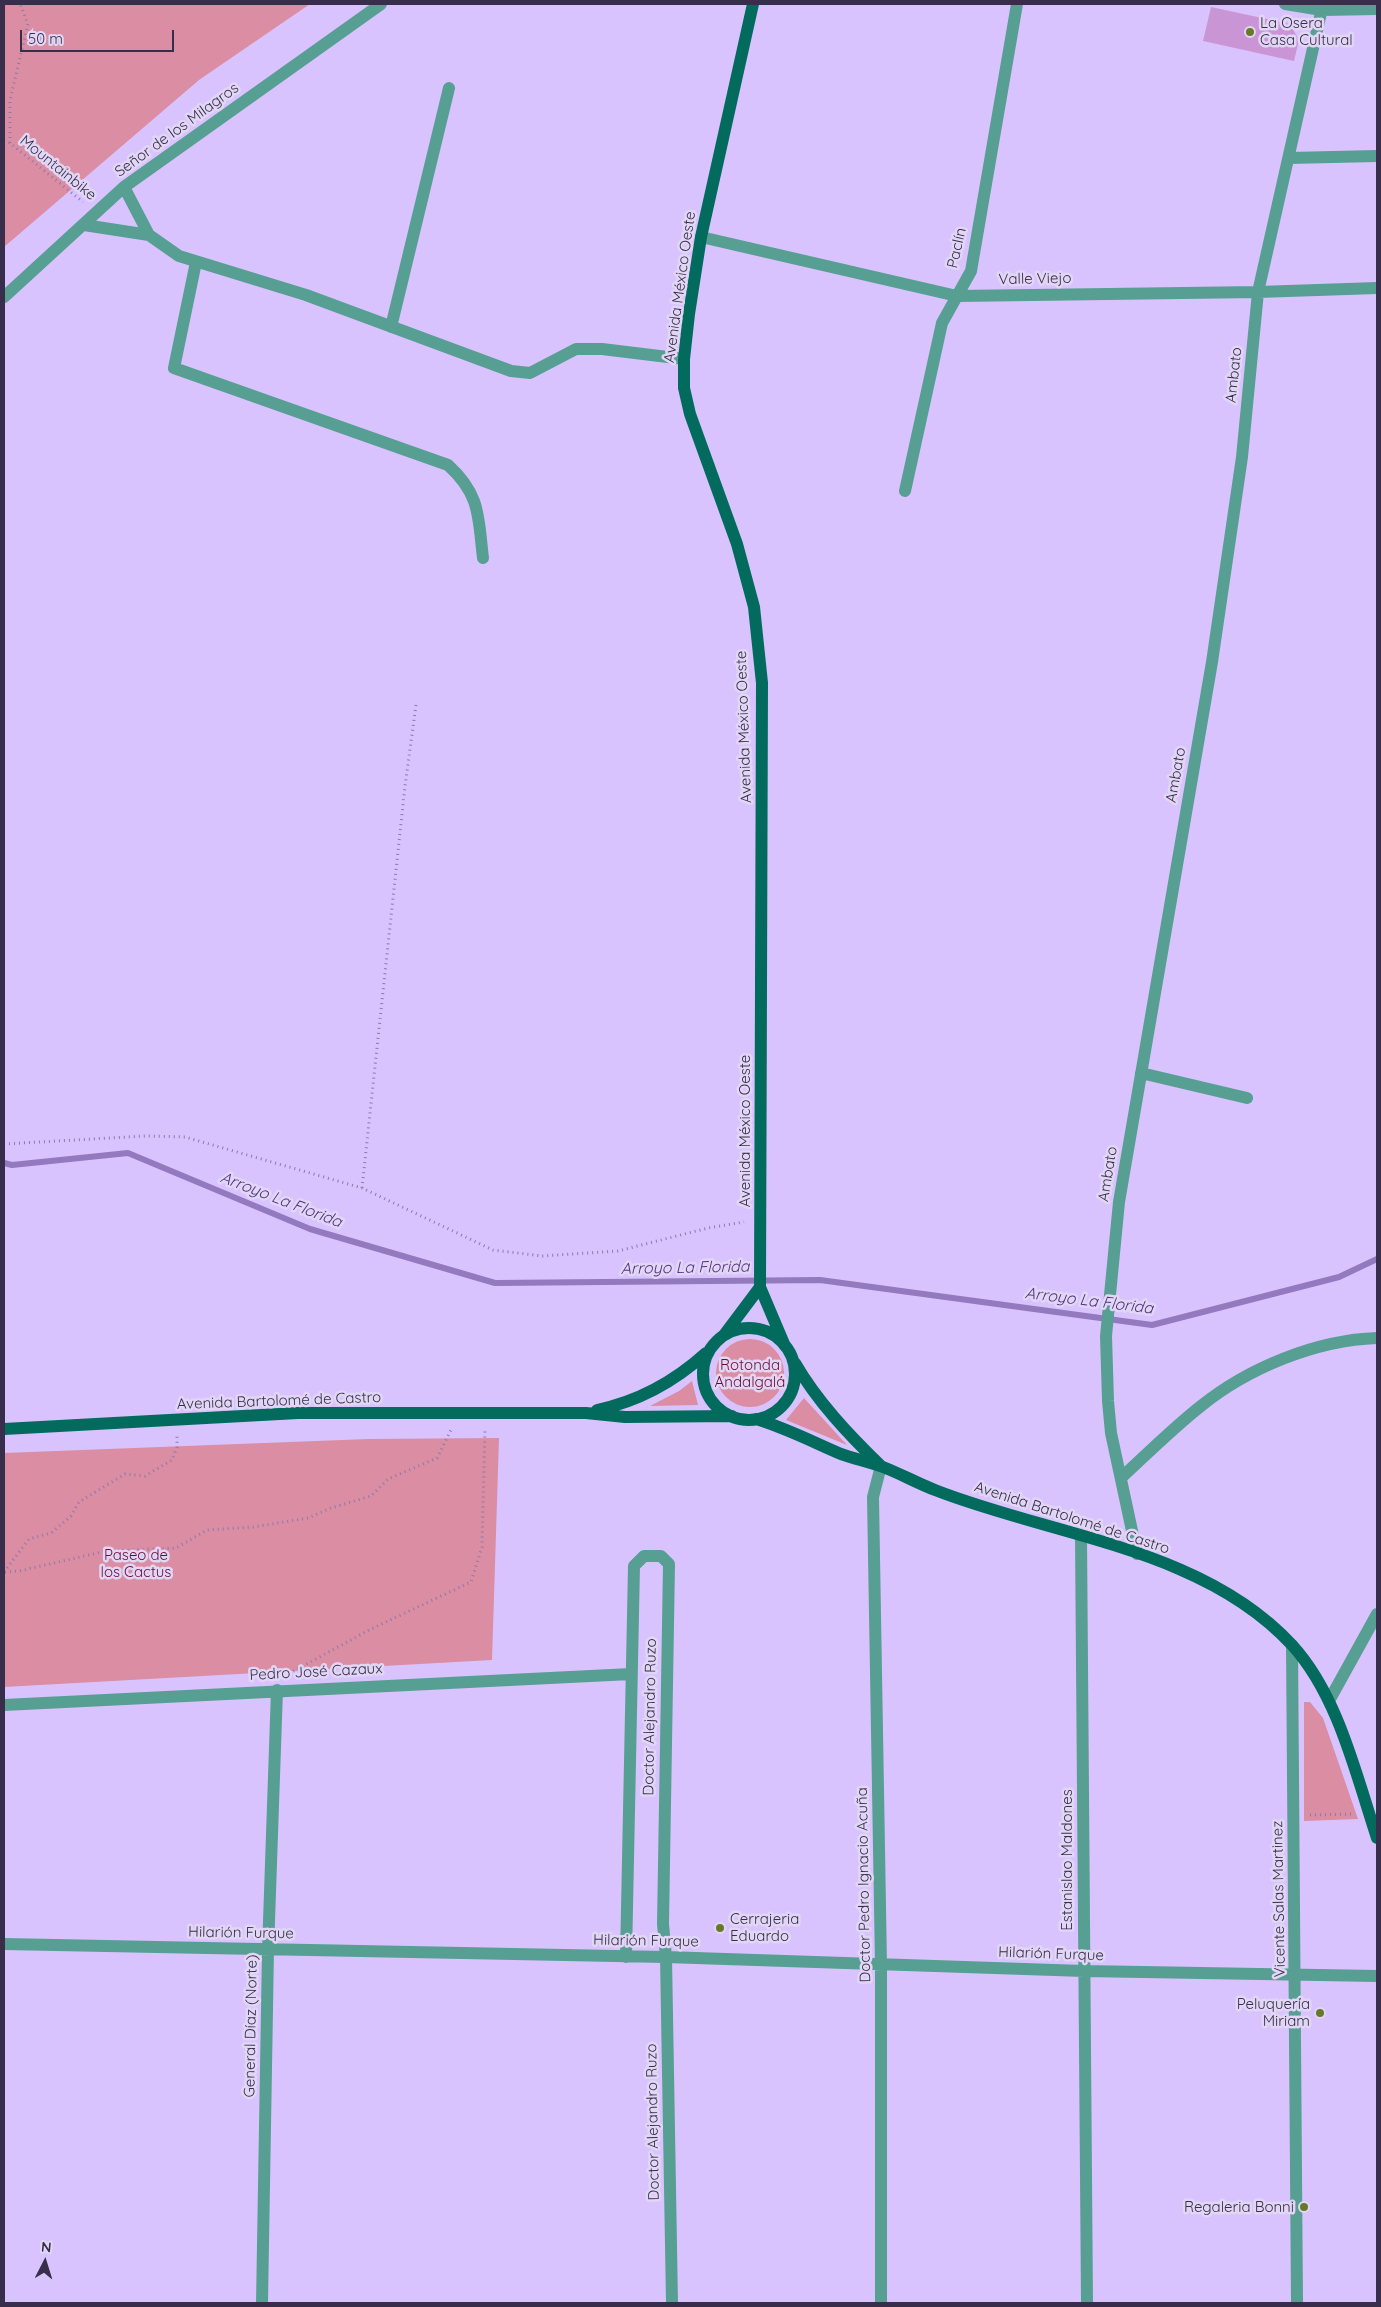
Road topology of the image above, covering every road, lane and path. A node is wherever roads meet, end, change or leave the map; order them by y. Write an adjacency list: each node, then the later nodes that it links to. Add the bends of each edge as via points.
1 (20, 4): 10 (path, via 28,24 10,100)
2 (380, 4): 13 (street, Señor de los Milagros)
3 (753, 4): 17 (main road, Avenida México Oeste)
4 (1017, 4): 21 (street, Paclín, via 971,271)
5 (1284, 4): 6 (street)
6 (1323, 7): 7 (street); 12 (street, Ambato)
7 (1377, 9)
8 (448, 88): 23 (street)
9 (4, 141): 10 (path, Mountainbike)
10 (10, 142): 14 (path, Mountainbike)
11 (1377, 156): 12 (street)
12 (1289, 158): 20 (street, Ambato)
13 (124, 187): 14 (street, Señor de los Milagros); 16 (street)
14 (97, 214): 15 (street, Señor de los Milagros)
15 (84, 226): 16 (street); 22 (street, Señor de los Milagros)
16 (149, 234): 18 (street, via 178,256)
17 (701, 237): 21 (street, Valle Viejo); 24 (main road, Avenida México Oeste)
18 (196, 262): 23 (street, via 306,296); 26 (street, via 174,368 448,465 463,478 476,503)
19 (1377, 288): 20 (street, Valle Viejo)
20 (1258, 292): 21 (street, Valle Viejo); 28 (street, Ambato, via 1242,456 1212,662)
21 (958, 296): 25 (street, Paclín, via 942,323)
22 (4, 297)
23 (391, 327): 24 (street, via 511,371 530,373 576,349)
24 (684, 359): 32 (main road, Avenida México Oeste, via 684,388 690,414 737,544 754,607 762,683)
25 (904, 491)
26 (483, 558)
27 (416, 705): 31 (path)
28 (1142, 1073): 29 (street); 47 (street, Ambato, via 1119,1202 1106,1336 1108,1402)
29 (1247, 1098)
30 (4, 1144): 31 (path, via 145,1136 185,1137)
31 (362, 1188): 32 (path, via 493,1250 542,1256 618,1251 708,1228)
32 (762, 1219): 33 (main road, Avenida México Oeste)
33 (760, 1287): 35 (main road); 36 (main road, Avenida México Oeste)
34 (1377, 1338): 47 (street, via 1303,1352 1247,1375 1201,1406)
35 (719, 1340): 36 (main road, via 730,1333 753,1328 770,1334); 37 (main road)
36 (785, 1346): 38 (main road)
37 (708, 1351): 39 (main road, Avenida Bartolomé de Castro, via 674,1379 651,1392 616,1406); 42 (main road, via 703,1373 706,1390 720,1409)
38 (794, 1361): 43 (main road, via 794,1383 789,1398 772,1414); 46 (main road, Avenida Bartolomé de Castro, via 832,1413)
39 (586, 1413): 41 (main road, Avenida Bartolomé de Castro); 42 (main road, Avenida Bartolomé de Castro, via 625,1417)
40 (459, 1414): 41 (main road, Avenida Bartolomé de Castro); 44 (main road, Avenida Bartolomé de Castro, via 298,1413); 50 (path, via 437,1458 388,1478 371,1496 308,1518 253,1528 207,1530 176,1548 106,1551)
41 (485, 1414): 54 (path, via 482,1547 471,1582 371,1629 294,1671)
42 (732, 1416): 43 (main road)
43 (756, 1419): 46 (main road, Avenida Bartolomé de Castro)
44 (177, 1420): 45 (main road, Avenida Bartolomé de Castro); 50 (path, via 177,1447 172,1460 145,1476 125,1474 79,1502 71,1516 51,1533 28,1539)
45 (4, 1429)
46 (881, 1466): 48 (main road, Avenida Bartolomé de Castro, via 935,1490); 64 (street, Doctor Pedro Ignacio Acuña, via 873,1497)
47 (1120, 1478): 49 (street, Ambato)
48 (1081, 1536): 49 (main road, Avenida Bartolomé de Castro); 65 (street, Estanislao Maldones)
49 (1137, 1554): 52 (main road, Avenida Bartolomé de Castro, via 1229,1594 1257,1612)
50 (4, 1572)
51 (1377, 1614): 55 (street)
52 (1292, 1645): 55 (main road, Avenida Bartolomé de Castro, via 1314,1672); 58 (street, Vicente Salas Martinez)
53 (630, 1674): 54 (street, Pedro José Cazaux); 62 (street, Doctor Alejandro Ruzo); 63 (street, Doctor Alejandro Ruzo, via 634,1566 644,1556 661,1556 669,1564 663,1924)
54 (277, 1690): 56 (street, Pedro José Cazaux); 61 (street, General Díaz (Norte))
55 (1330, 1700): 57 (main road, Avenida Bartolomé de Castro)
56 (4, 1705)
57 (1369, 1814): 58 (path); 59 (main road, Avenida Bartolomé de Castro)
58 (1294, 1815): 66 (street, Vicente Salas Martinez)
59 (1377, 1838)
60 (4, 1944): 61 (street, Hilarión Furque)
61 (268, 1950): 62 (street, Hilarión Furque); 68 (street, General Díaz (Norte))
62 (626, 1956): 63 (street, Hilarión Furque)
63 (666, 1957): 64 (street, Hilarión Furque); 69 (street, Doctor Alejandro Ruzo)
64 (882, 1965): 65 (street, Hilarión Furque); 70 (street, Doctor Pedro Ignacio Acuña)
65 (1084, 1971): 66 (street, Hilarión Furque); 71 (street, Estanislao Maldones)
66 (1296, 1975): 67 (street, Hilarión Furque); 72 (street, Vicente Salas Martinez)
67 (1377, 1976)
68 (262, 2303)
69 (672, 2303)
70 (881, 2303)
71 (1087, 2303)
72 (1297, 2303)

